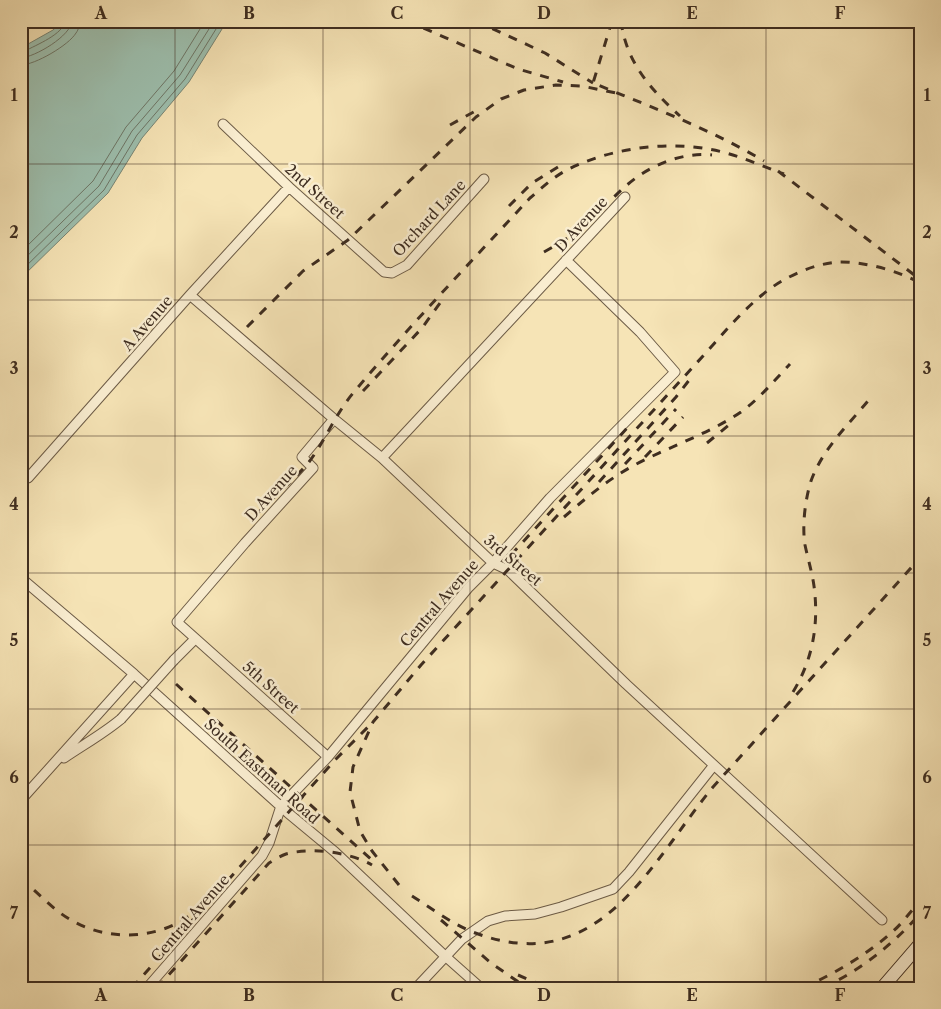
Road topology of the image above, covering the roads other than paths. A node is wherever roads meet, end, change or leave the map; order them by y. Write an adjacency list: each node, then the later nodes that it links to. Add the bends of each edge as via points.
1 (223, 124): 3 (street, 2nd Street)
2 (484, 179): 6 (street, Orchard Lane, via 407,265)
3 (289, 187): 6 (street, 2nd Street, via 384,272); 7 (street, A Avenue)
4 (625, 197): 5 (street, D Avenue)
5 (566, 260): 9 (street, D Avenue); 11 (street, Central Avenue, via 640,332 675,372 550,498)
6 (392, 273)
7 (190, 295): 8 (street); 10 (street, A Avenue)
8 (334, 420): 9 (street); 13 (street, D Avenue, via 302,457 313,468 177,622)
9 (382, 458): 11 (street, 3rd Street)
10 (28, 478)
11 (493, 562): 15 (street, Central Avenue); 16 (street, 3rd Street, via 508,570)
12 (21, 578): 14 (street, South Eastman Road)
13 (195, 638): 15 (street, 5th Street); 17 (street, bridge, via 121,719)
14 (134, 674): 17 (street); 19 (street, South Eastman Road)
15 (328, 757): 19 (street, Central Avenue)
16 (714, 765): 20 (street, 3rd Street); 22 (street, via 613,889 535,914 488,920)
17 (50, 768): 18 (street)
18 (21, 800)
19 (281, 806): 22 (street, South Eastman Road, via 335,852); 25 (street, Central Avenue, via 262,856)
20 (882, 920)
21 (920, 944): 28 (main road)
22 (445, 956): 26 (street); 27 (street, South Eastman Road)
23 (21, 983): 24 (street)
24 (27, 988)
25 (147, 988)
26 (416, 988)
27 (481, 988)
28 (882, 988)

